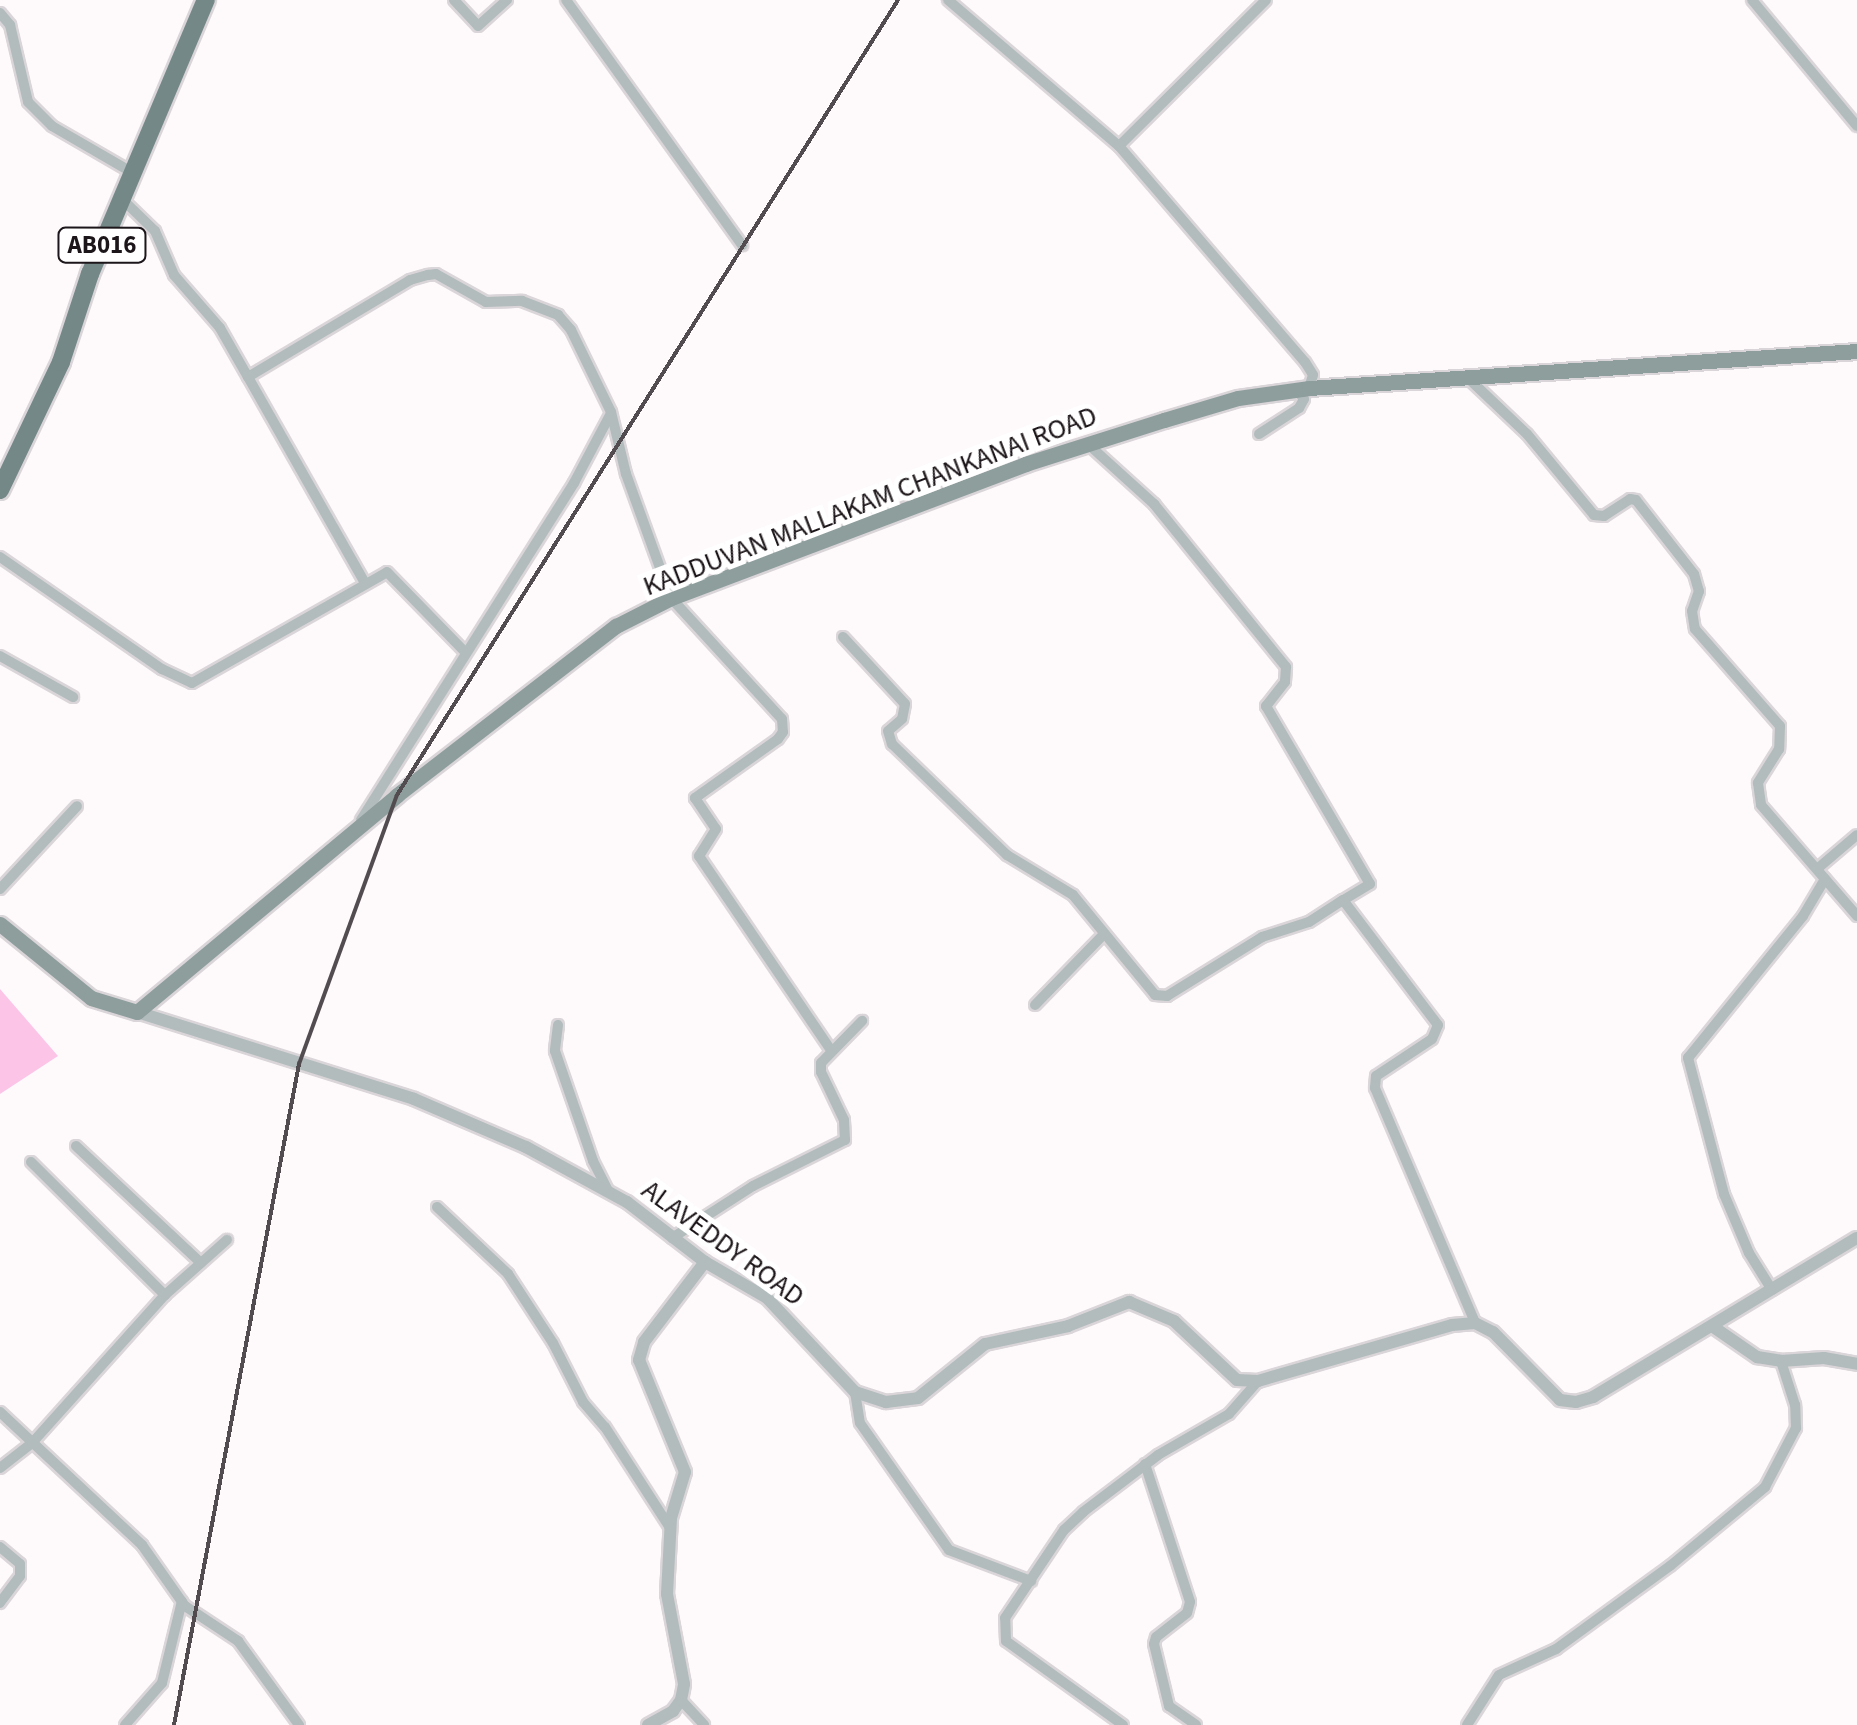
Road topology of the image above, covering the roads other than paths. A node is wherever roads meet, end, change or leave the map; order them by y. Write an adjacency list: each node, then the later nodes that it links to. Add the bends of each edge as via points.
1 (206, 0): 11 (main road, AB016)
2 (454, 0): 3 (street, via 478,26)
3 (507, 0)
4 (566, 0): 13 (street)
5 (948, 0): 10 (street)
6 (1266, 0): 10 (street)
7 (1752, 0): 9 (street)
8 (0, 13): 11 (street, via 10,25 28,102 52,126)
9 (1857, 126)
10 (1119, 146): 17 (street, via 1305,362 1313,375)
11 (133, 173): 12 (main road, AB016)
12 (122, 198): 15 (street, via 155,231 174,275 220,328); 21 (main road, AB016, via 60,362)
13 (742, 245)
14 (1857, 352): 16 (main road, KADDUVAN MALLAKAM CHANKANAI ROAD)
15 (248, 377): 18 (street, via 410,280 436,274 486,302 522,301 558,316); 23 (street)
16 (1468, 378): 17 (main road, KADDUVAN MALLAKAM CHANKANAI ROAD); 32 (street, via 1528,434 1594,515 1636,500 1694,574 1696,629 1780,726 1779,749 1758,783 1761,804)
17 (1303, 389): 19 (street, via 1299,408); 20 (main road, KADDUVAN MALLAKAM CHANKANAI ROAD, via 1238,398)
18 (611, 412): 24 (street); 26 (street)
19 (1259, 434)
20 (1089, 444): 24 (main road, KADDUVAN MALLAKAM CHANKANAI ROAD); 35 (street, via 1154,504 1286,667 1285,682 1266,706 1370,884)
21 (0, 490)
22 (0, 557): 23 (street, via 192,683)
23 (365, 584): 26 (street, via 387,572 395,575)
24 (671, 598): 30 (main road, KADDUVAN MALLAKAM CHANKANAI ROAD, via 616,626); 43 (street, via 782,719 778,739 695,798 716,834 699,856)
25 (843, 637): 38 (street, via 904,704 902,719 888,731 892,744 1008,855 1073,895)
26 (466, 653): 30 (street)
27 (0, 656): 28 (street)
28 (73, 697)
29 (77, 806): 34 (street)
30 (353, 831): 40 (main road, KADDUVAN MALLAKAM CHANKANAI ROAD)
31 (1857, 836): 32 (street)
32 (1817, 869): 33 (street)
33 (1826, 879): 36 (street); 53 (street, via 1688,1058 1724,1194)
34 (0, 889)
35 (1343, 900): 38 (street, via 1309,922 1262,937 1168,996 1139,980); 55 (street, via 1438,1025 1432,1039 1376,1076 1375,1088)
36 (1857, 916)
37 (0, 924): 40 (main road, via 91,998)
38 (1104, 934): 39 (street)
39 (1035, 1005)
40 (137, 1012): 46 (street, ALAVEDDY ROAD, via 414,1099 526,1146)
41 (862, 1021): 43 (street)
42 (558, 1026): 46 (street, via 555,1051)
43 (831, 1050): 48 (street, via 821,1072 844,1120 845,1140)
44 (76, 1146): 52 (street)
45 (30, 1162): 54 (street)
46 (608, 1190): 48 (street, ALAVEDDY ROAD)
47 (437, 1208): 65 (street, via 508,1274 583,1402)
48 (672, 1238): 51 (street, ALAVEDDY ROAD)
49 (1857, 1238): 53 (street)
50 (227, 1240): 52 (street)
51 (705, 1262): 60 (street, ALAVEDDY ROAD, via 767,1298); 65 (street, via 644,1342 639,1360 685,1472)
52 (201, 1263): 54 (street)
53 (1772, 1290): 56 (street)
54 (165, 1295): 62 (street)
55 (1476, 1323): 56 (street, via 1560,1400 1576,1402); 59 (street)
56 (1712, 1326): 57 (street, via 1756,1357)
57 (1782, 1361): 58 (street); 77 (street, via 1796,1428 1765,1487 1556,1649 1499,1675)
58 (1857, 1364)
59 (1258, 1382): 60 (street, via 1236,1380 1174,1321 1129,1302 1068,1326 976,1348 918,1398 886,1402); 63 (street, via 1229,1414)
60 (855, 1392): 67 (street, via 860,1423 949,1550)
61 (0, 1412): 62 (street)
62 (32, 1443): 64 (street); 68 (street, via 142,1546)
63 (1145, 1464): 67 (street, via 1064,1530); 76 (street, via 1190,1602 1187,1614 1154,1644 1169,1706)
64 (0, 1468)
65 (670, 1528): 70 (street, via 667,1594 684,1684)
66 (0, 1547): 69 (street, via 20,1564 20,1576)
67 (1031, 1581): 75 (street, via 1005,1618 1006,1640)
68 (182, 1601): 71 (street, via 162,1682); 72 (street, via 238,1641)
69 (0, 1603)
70 (681, 1700): 73 (street); 74 (street)
71 (125, 1725)
72 (299, 1725)
73 (648, 1725)
74 (704, 1725)
75 (1122, 1725)
76 (1196, 1725)
77 (1467, 1725)

